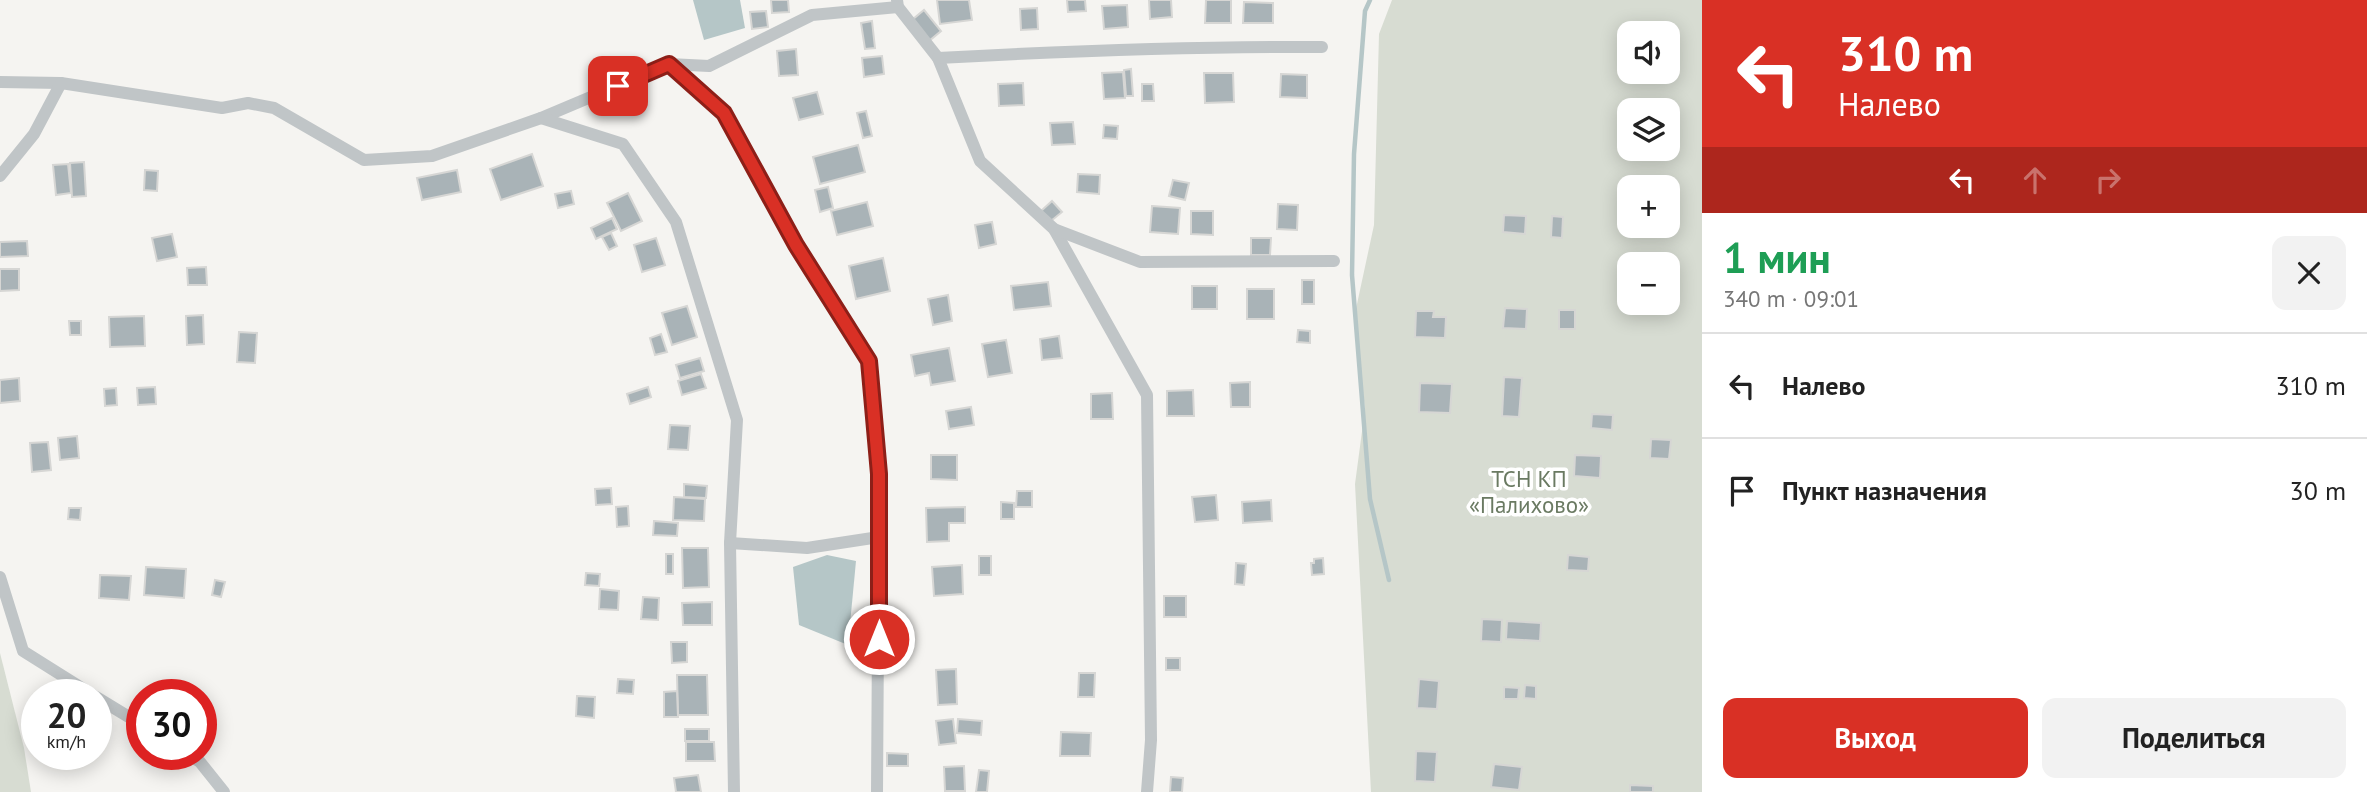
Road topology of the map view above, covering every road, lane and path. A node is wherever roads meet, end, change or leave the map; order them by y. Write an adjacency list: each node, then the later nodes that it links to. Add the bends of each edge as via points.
1 (897, 4): 3 (street); 4 (street, via 812,15 709,66)
2 (1322, 47): 3 (street, via 1101,49)
3 (938, 58): 9 (street, via 980,161)
4 (669, 64): 7 (street); 11 (street, via 724,113 796,245 869,361 879,474)
5 (0, 82): 6 (street)
6 (61, 83): 7 (street, via 222,108 248,103 274,108 363,160 432,156); 8 (street, via 34,134)
7 (541, 118): 12 (street, via 624,144 677,222 737,420)
8 (0, 176)
9 (1054, 229): 10 (street, via 1140,262); 19 (street, via 1147,395 1151,740)
10 (1334, 261)
11 (879, 537): 12 (street, via 807,548); 18 (street)
12 (730, 543): 17 (street)
13 (0, 576): 14 (street, via 23,651)
14 (68, 679)
15 (206, 770): 16 (street)
16 (224, 792)
17 (734, 792)
18 (877, 792)
19 (1147, 792)

